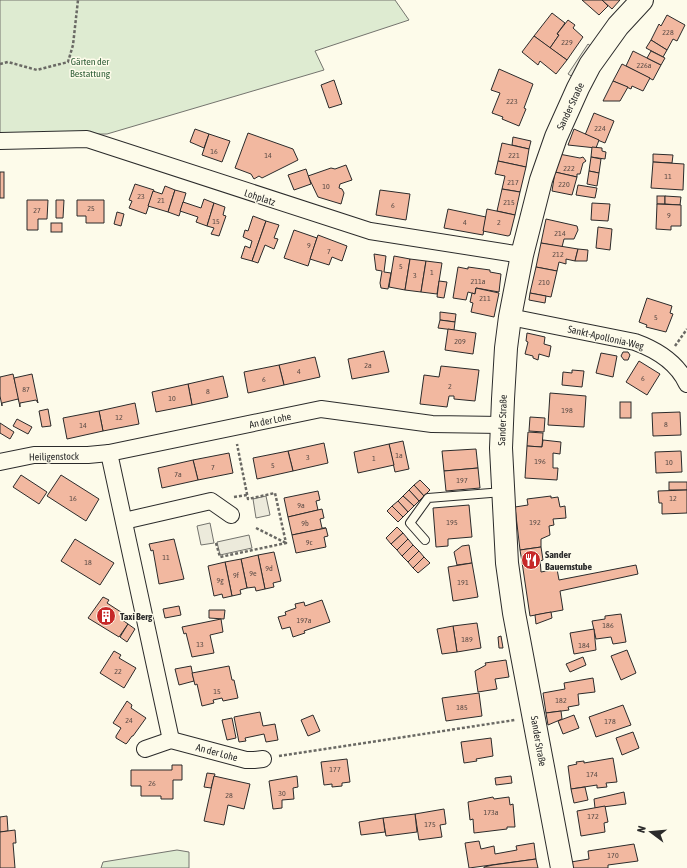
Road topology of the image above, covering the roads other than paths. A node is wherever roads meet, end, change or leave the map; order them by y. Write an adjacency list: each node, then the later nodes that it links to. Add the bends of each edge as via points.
1 (642, 0): 3 (main road, Sander Straße, via 597,54 578,88 541,180)
2 (0, 141): 3 (street, Lohplatz, via 87,139 370,231)
3 (522, 256): 4 (main road, Sander Straße)
4 (510, 316): 5 (street, Sankt-Apollonia-Weg, via 646,346 667,357 683,375); 6 (main road, Sander Straße)
5 (687, 384)
6 (502, 425): 7 (street, An der Lohe, via 432,424 321,409); 9 (main road, Sander Straße)
7 (108, 453): 8 (street, Heiligenstock, via 34,455); 11 (street)
8 (0, 462)
9 (503, 492): 12 (lane, via 428,498 410,523); 16 (main road, Sander Straße, via 507,564 514,613)
10 (231, 515): 11 (street, via 211,501)
11 (124, 521): 13 (street)
12 (426, 540)
13 (171, 740): 14 (street); 15 (street, An der Lohe, via 246,760)
14 (145, 749)
15 (263, 759)
16 (562, 868)

